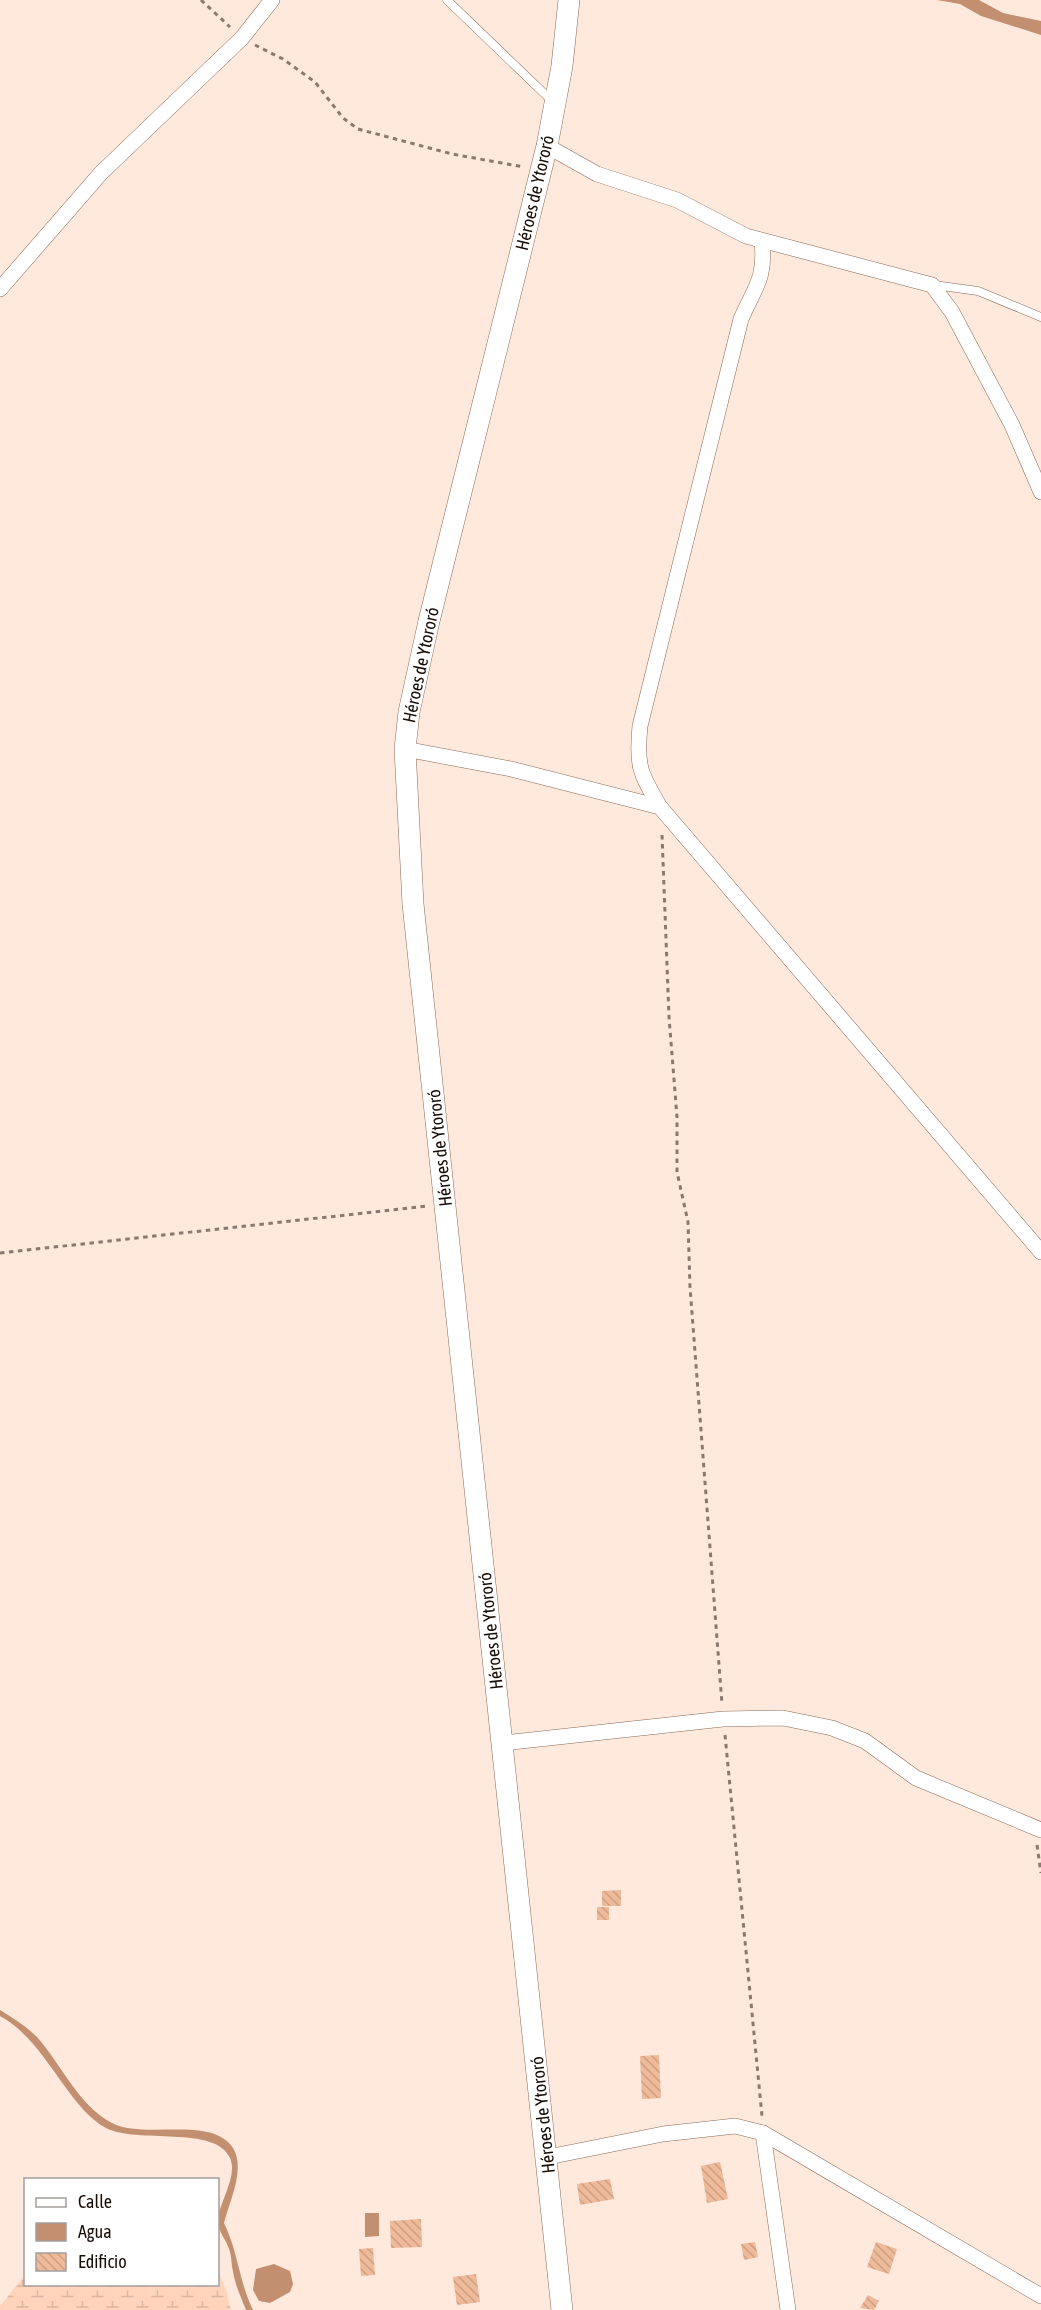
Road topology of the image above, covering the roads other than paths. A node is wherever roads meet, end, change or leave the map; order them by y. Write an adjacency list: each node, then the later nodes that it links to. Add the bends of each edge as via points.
1 (272, 0): 8 (street, via 242,38 101,173)
2 (447, 0): 4 (lane)
3 (569, 0): 4 (main road, Héroes de Ytororó)
4 (555, 103): 5 (main road, Héroes de Ytororó)
5 (547, 146): 6 (street, via 597,174 677,200); 11 (main road, Héroes de Ytororó, via 429,621)
6 (762, 241): 7 (street); 12 (street, via 764,262 760,282 741,319 640,726 640,773)
7 (932, 285): 9 (lane, via 978,291); 10 (street, via 952,312 1012,424)
8 (0, 289)
9 (1041, 317)
10 (1041, 492)
11 (405, 749): 12 (street, via 511,769); 14 (main road, Héroes de Ytororó, via 413,904)
12 (660, 807): 13 (street)
13 (1041, 1252)
14 (503, 1743): 15 (street, via 723,1719 783,1718 832,1728 864,1740 916,1778); 17 (main road, Héroes de Ytororó)
15 (1039, 1824)
16 (763, 2133): 17 (street, via 735,2126 674,2133); 18 (street); 20 (street)
17 (548, 2157): 19 (main road, Héroes de Ytororó)
18 (1041, 2296)
19 (562, 2310)
20 (788, 2310)

